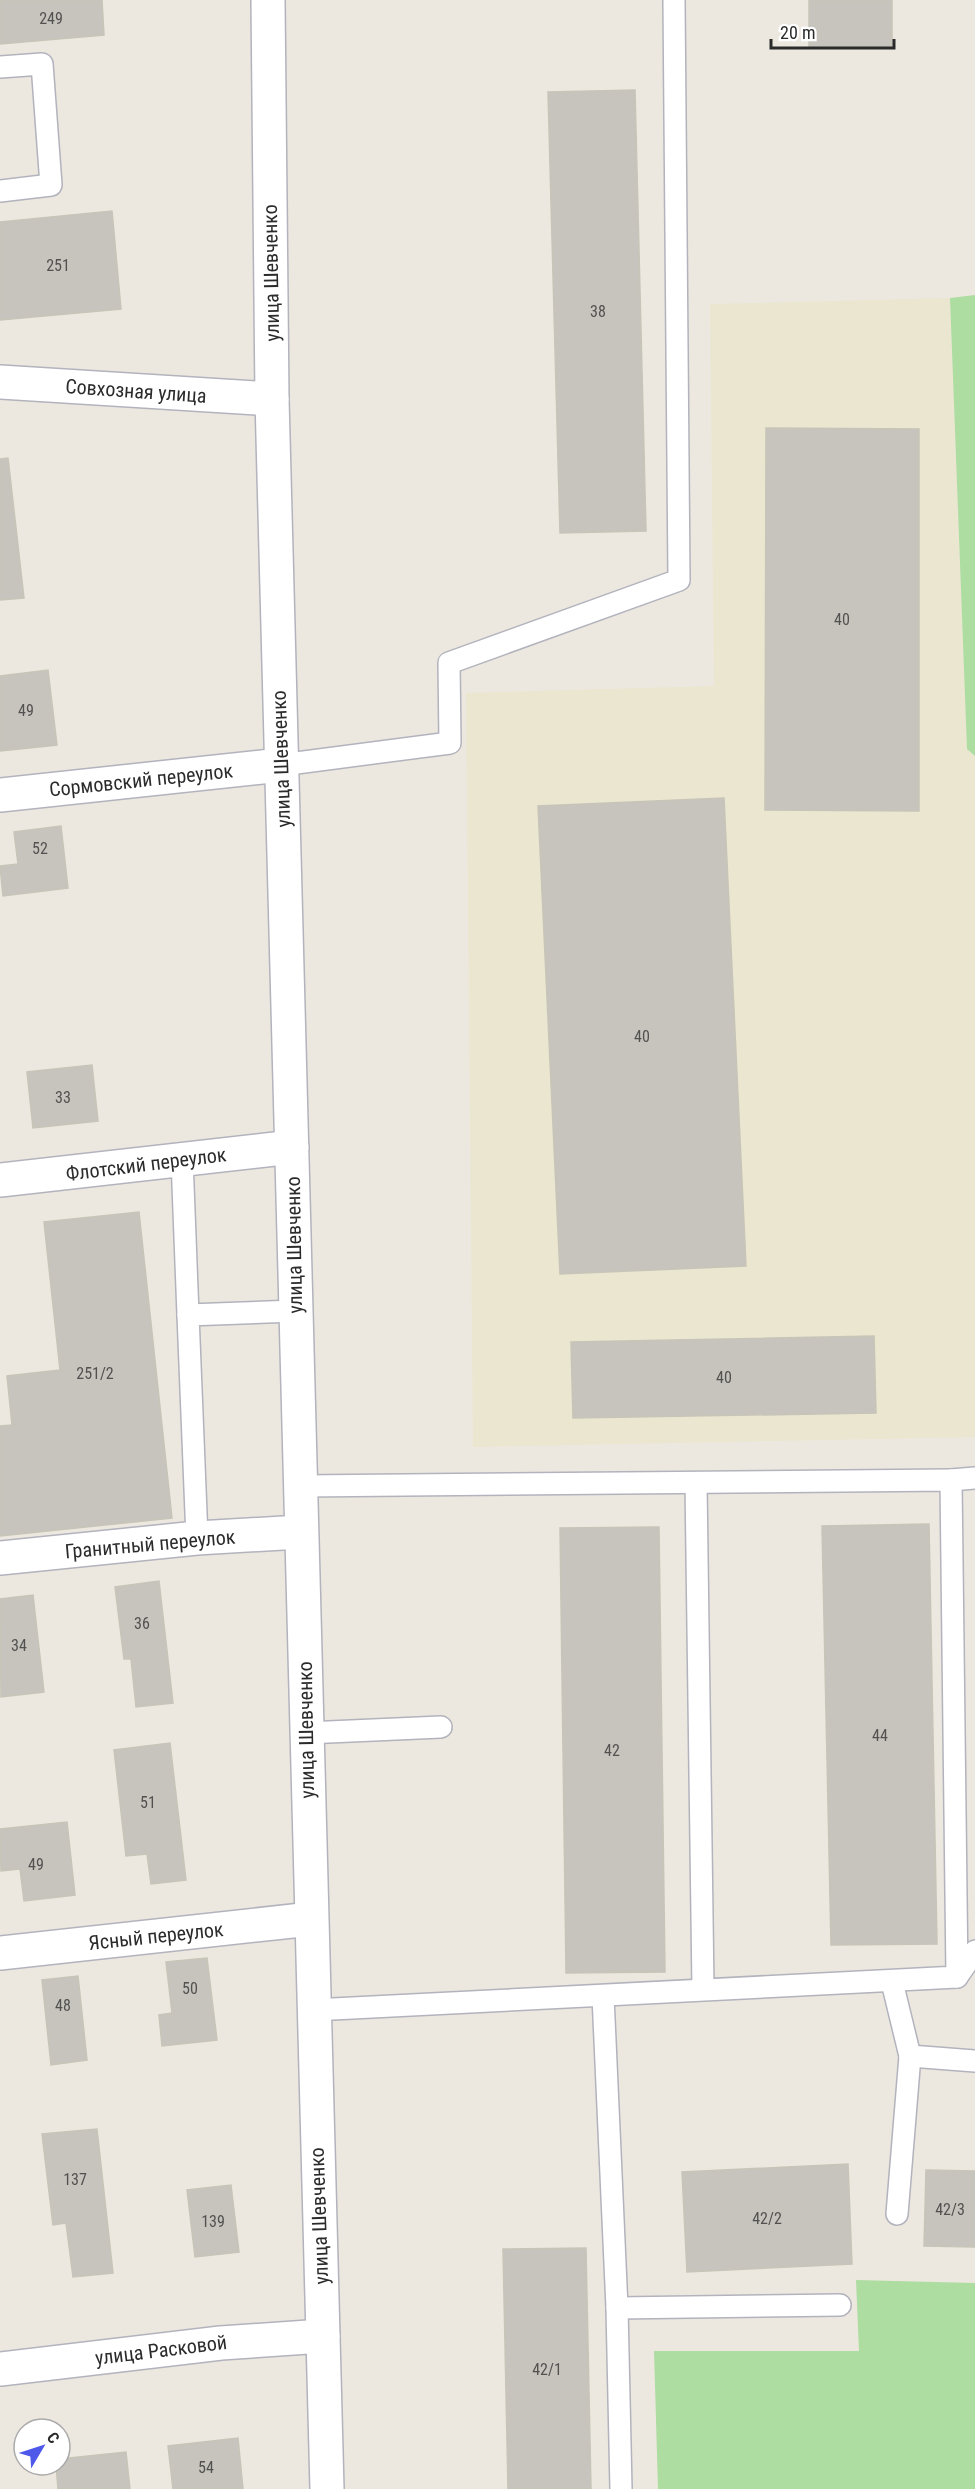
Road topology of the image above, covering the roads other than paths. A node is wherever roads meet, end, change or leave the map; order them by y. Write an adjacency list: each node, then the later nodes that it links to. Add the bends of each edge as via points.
1 (268, 0): 6 (main road, улица Шевченко)
2 (674, 0): 7 (lane, via 680,580 449,663 450,743)
3 (0, 67): 4 (lane, via 42,64 51,185)
4 (0, 190)
5 (0, 382): 6 (main road, Совхозная улица)
6 (272, 399): 7 (main road, улица Шевченко)
7 (281, 765): 8 (main road, Сормовский переулок); 9 (main road, улица Шевченко)
8 (0, 795)
9 (292, 1147): 10 (main road, Флотский переулок); 12 (main road, улица Шевченко)
10 (182, 1159): 11 (main road, Флотский переулок); 13 (lane)
11 (0, 1180)
12 (295, 1311): 13 (lane); 17 (main road, улица Шевченко)
13 (188, 1315): 19 (lane)
14 (975, 1478): 15 (lane)
15 (951, 1480): 16 (lane); 26 (lane)
16 (696, 1483): 17 (lane); 28 (lane)
17 (301, 1486): 18 (main road, улица Шевченко)
18 (300, 1532): 19 (main road, Гранитный переулок); 22 (main road, улица Шевченко)
19 (197, 1538): 20 (main road, Гранитный переулок)
20 (0, 1558)
21 (441, 1727): 22 (lane)
22 (306, 1733): 23 (main road, улица Шевченко)
23 (311, 1919): 25 (main road, Ясный переулок); 30 (main road, улица Шевченко)
24 (975, 1951): 26 (lane)
25 (0, 1953)
26 (957, 1977): 27 (lane)
27 (892, 1982): 28 (lane); 31 (lane)
28 (703, 1989): 29 (lane)
29 (603, 1996): 30 (lane); 35 (lane)
30 (313, 2010): 36 (main road, улица Шевченко)
31 (910, 2056): 32 (lane); 33 (lane)
32 (975, 2061)
33 (897, 2214)
34 (840, 2305): 35 (lane)
35 (617, 2308): 39 (lane)
36 (323, 2336): 37 (main road, улица Расковой, via 221,2343); 38 (main road, улица Шевченко)
37 (0, 2369)
38 (327, 2489)
39 (621, 2489)

